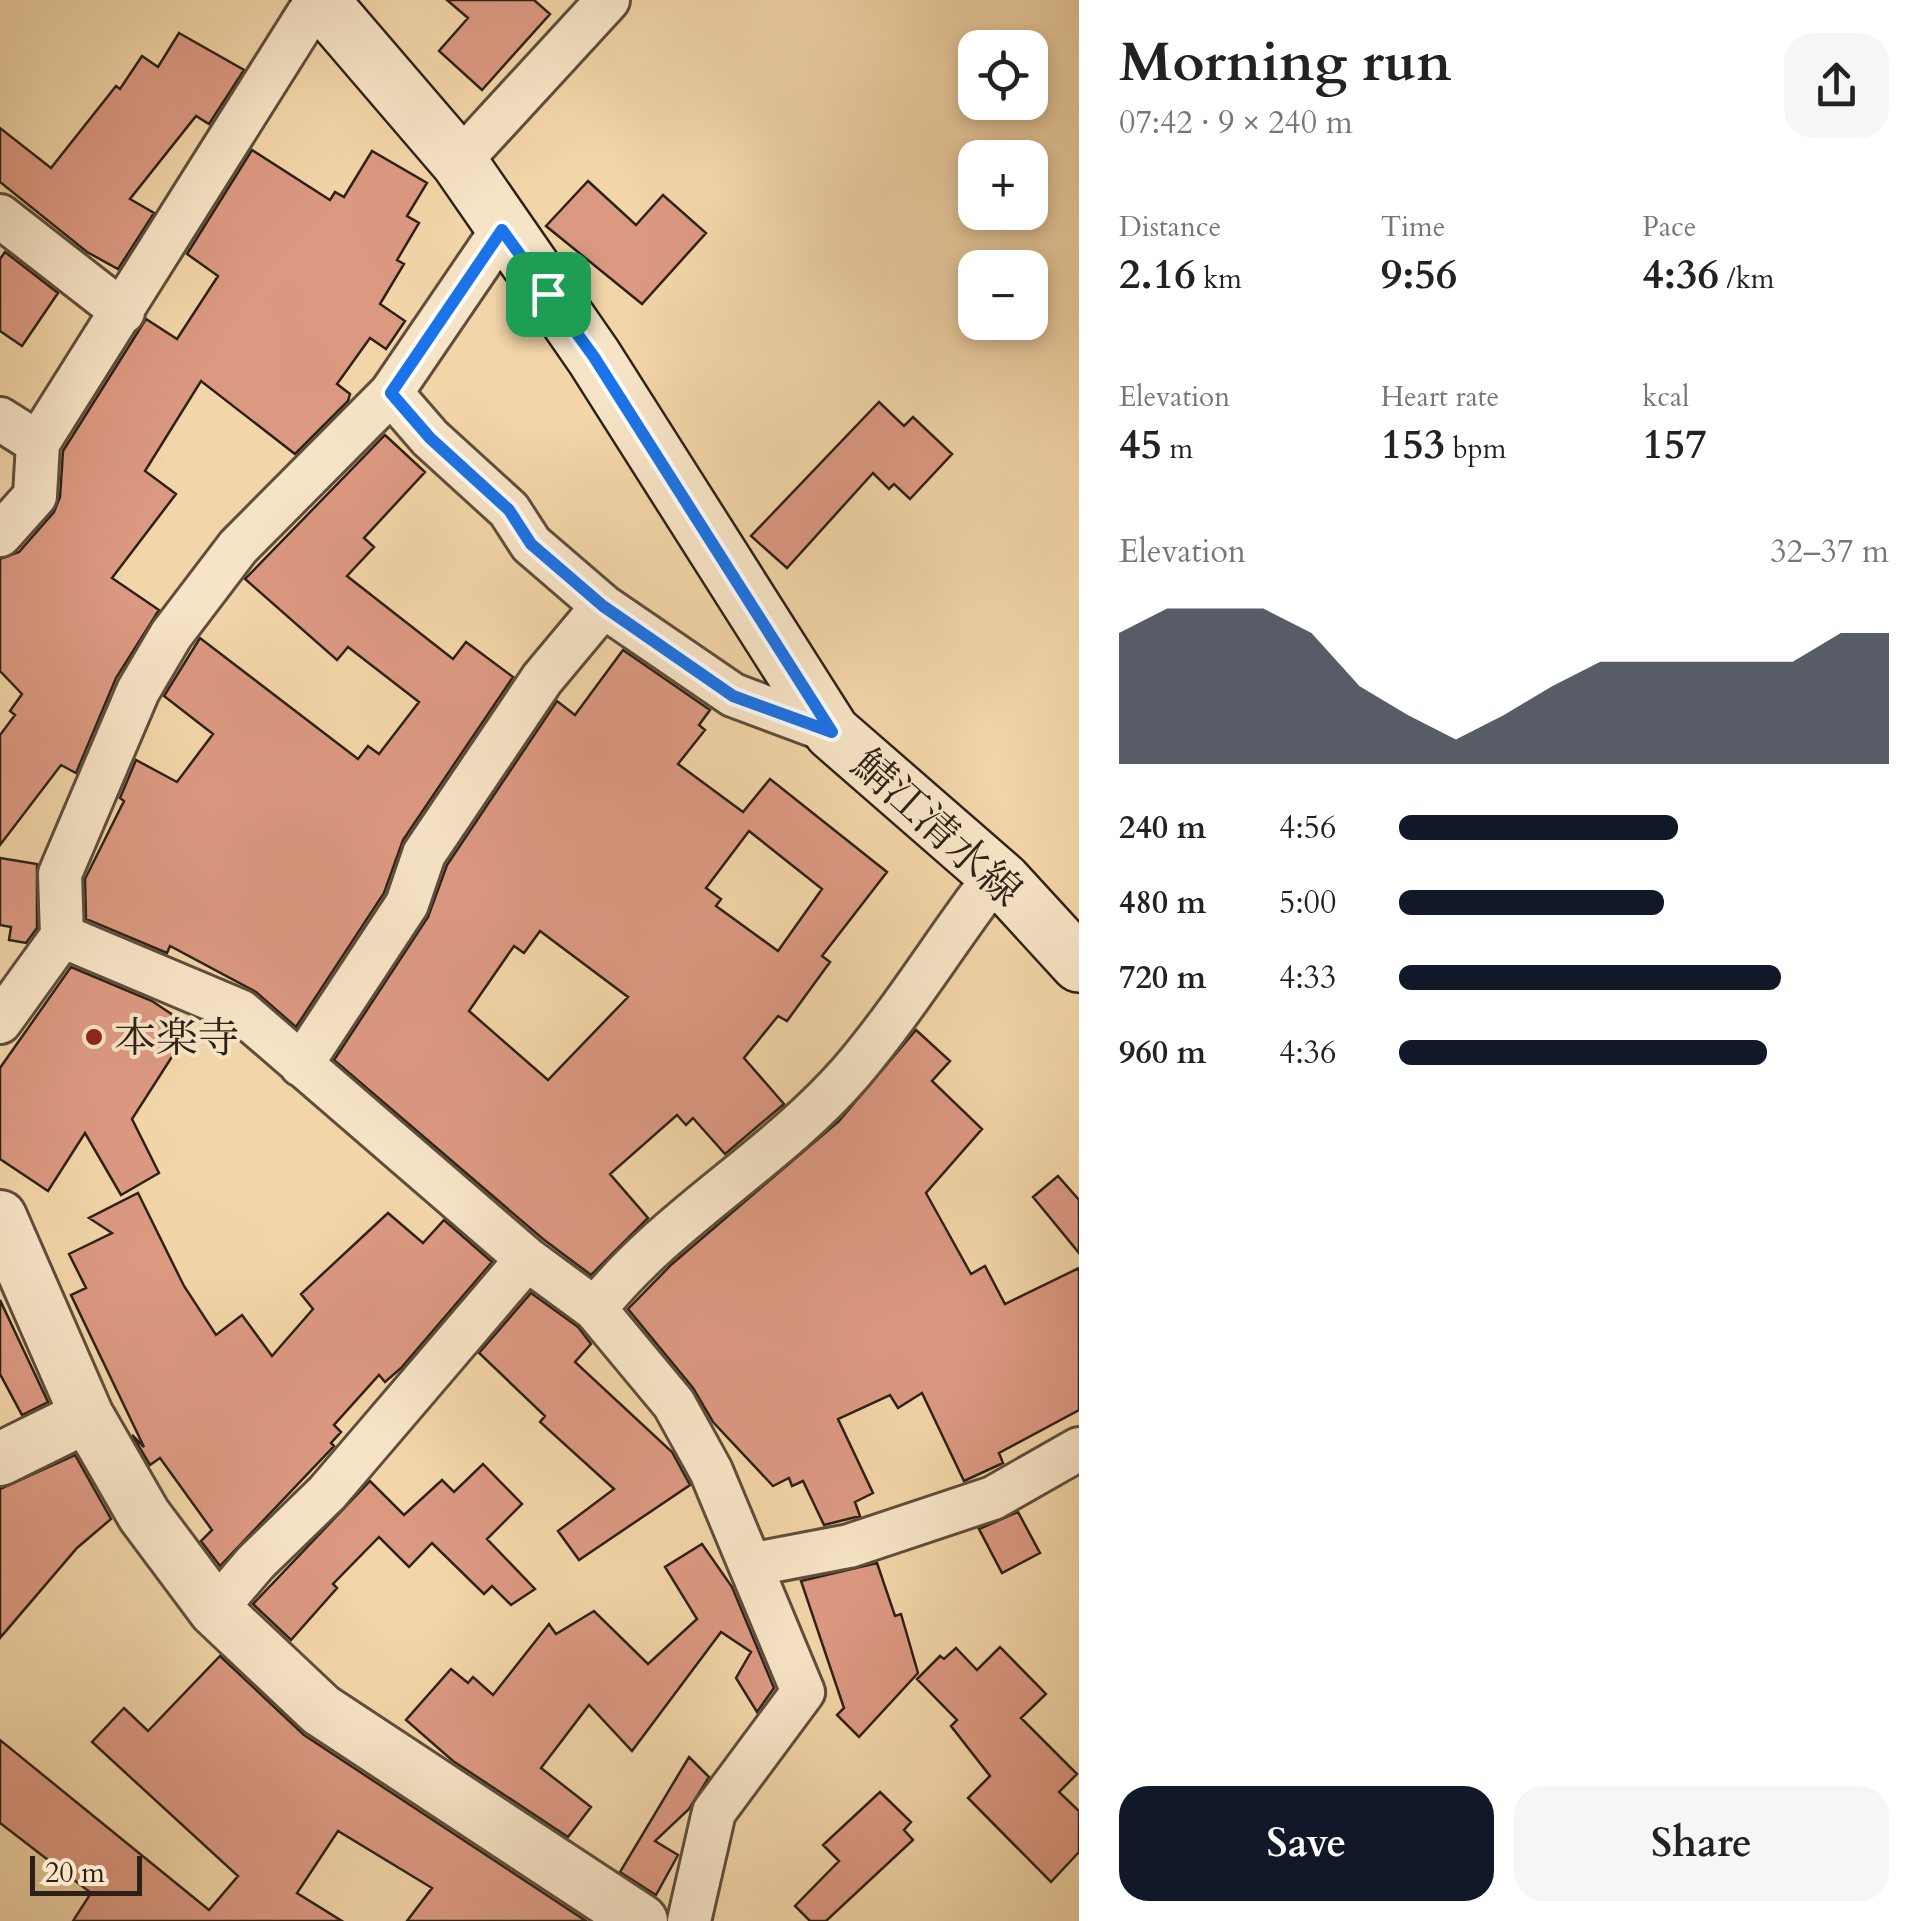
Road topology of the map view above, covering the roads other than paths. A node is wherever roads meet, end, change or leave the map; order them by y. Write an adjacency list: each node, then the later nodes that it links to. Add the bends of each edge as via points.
1 (318, 0): 3 (main road, 鯖江清水線); 6 (street)
2 (608, 0): 3 (street)
3 (458, 162): 5 (main road, 鯖江清水線)
4 (0, 216): 6 (street)
5 (502, 230): 7 (street); 12 (main road, 鯖江清水線, via 594,357)
6 (123, 312): 9 (street)
7 (391, 393): 11 (street, via 509,510 531,544); 14 (street, via 238,547 171,634 138,691 60,874)
8 (0, 420): 9 (street)
9 (38, 443): 10 (street, via 35,496)
10 (0, 536)
11 (603, 606): 12 (street, via 733,696); 17 (street, via 542,679 424,854 406,904)
12 (832, 732): 13 (main road, 鯖江清水線)
13 (1003, 881): 15 (main road, 鯖江清水線); 20 (street, via 979,898 852,1072 632,1263)
14 (62, 936): 16 (street); 17 (street, via 240,1012)
15 (1079, 964)
16 (0, 1022)
17 (301, 1064): 19 (street)
18 (0, 1217): 21 (street)
19 (527, 1259): 20 (street); 25 (street, via 328,1493)
20 (595, 1309): 24 (street, via 674,1404)
21 (86, 1416): 23 (street); 25 (street, via 144,1515)
22 (1079, 1449): 24 (street, via 993,1498 849,1546)
23 (0, 1459)
24 (750, 1565): 27 (street, via 802,1692 714,1812)
25 (215, 1610): 26 (street, via 321,1710)
26 (641, 1921)
27 (689, 1921)

